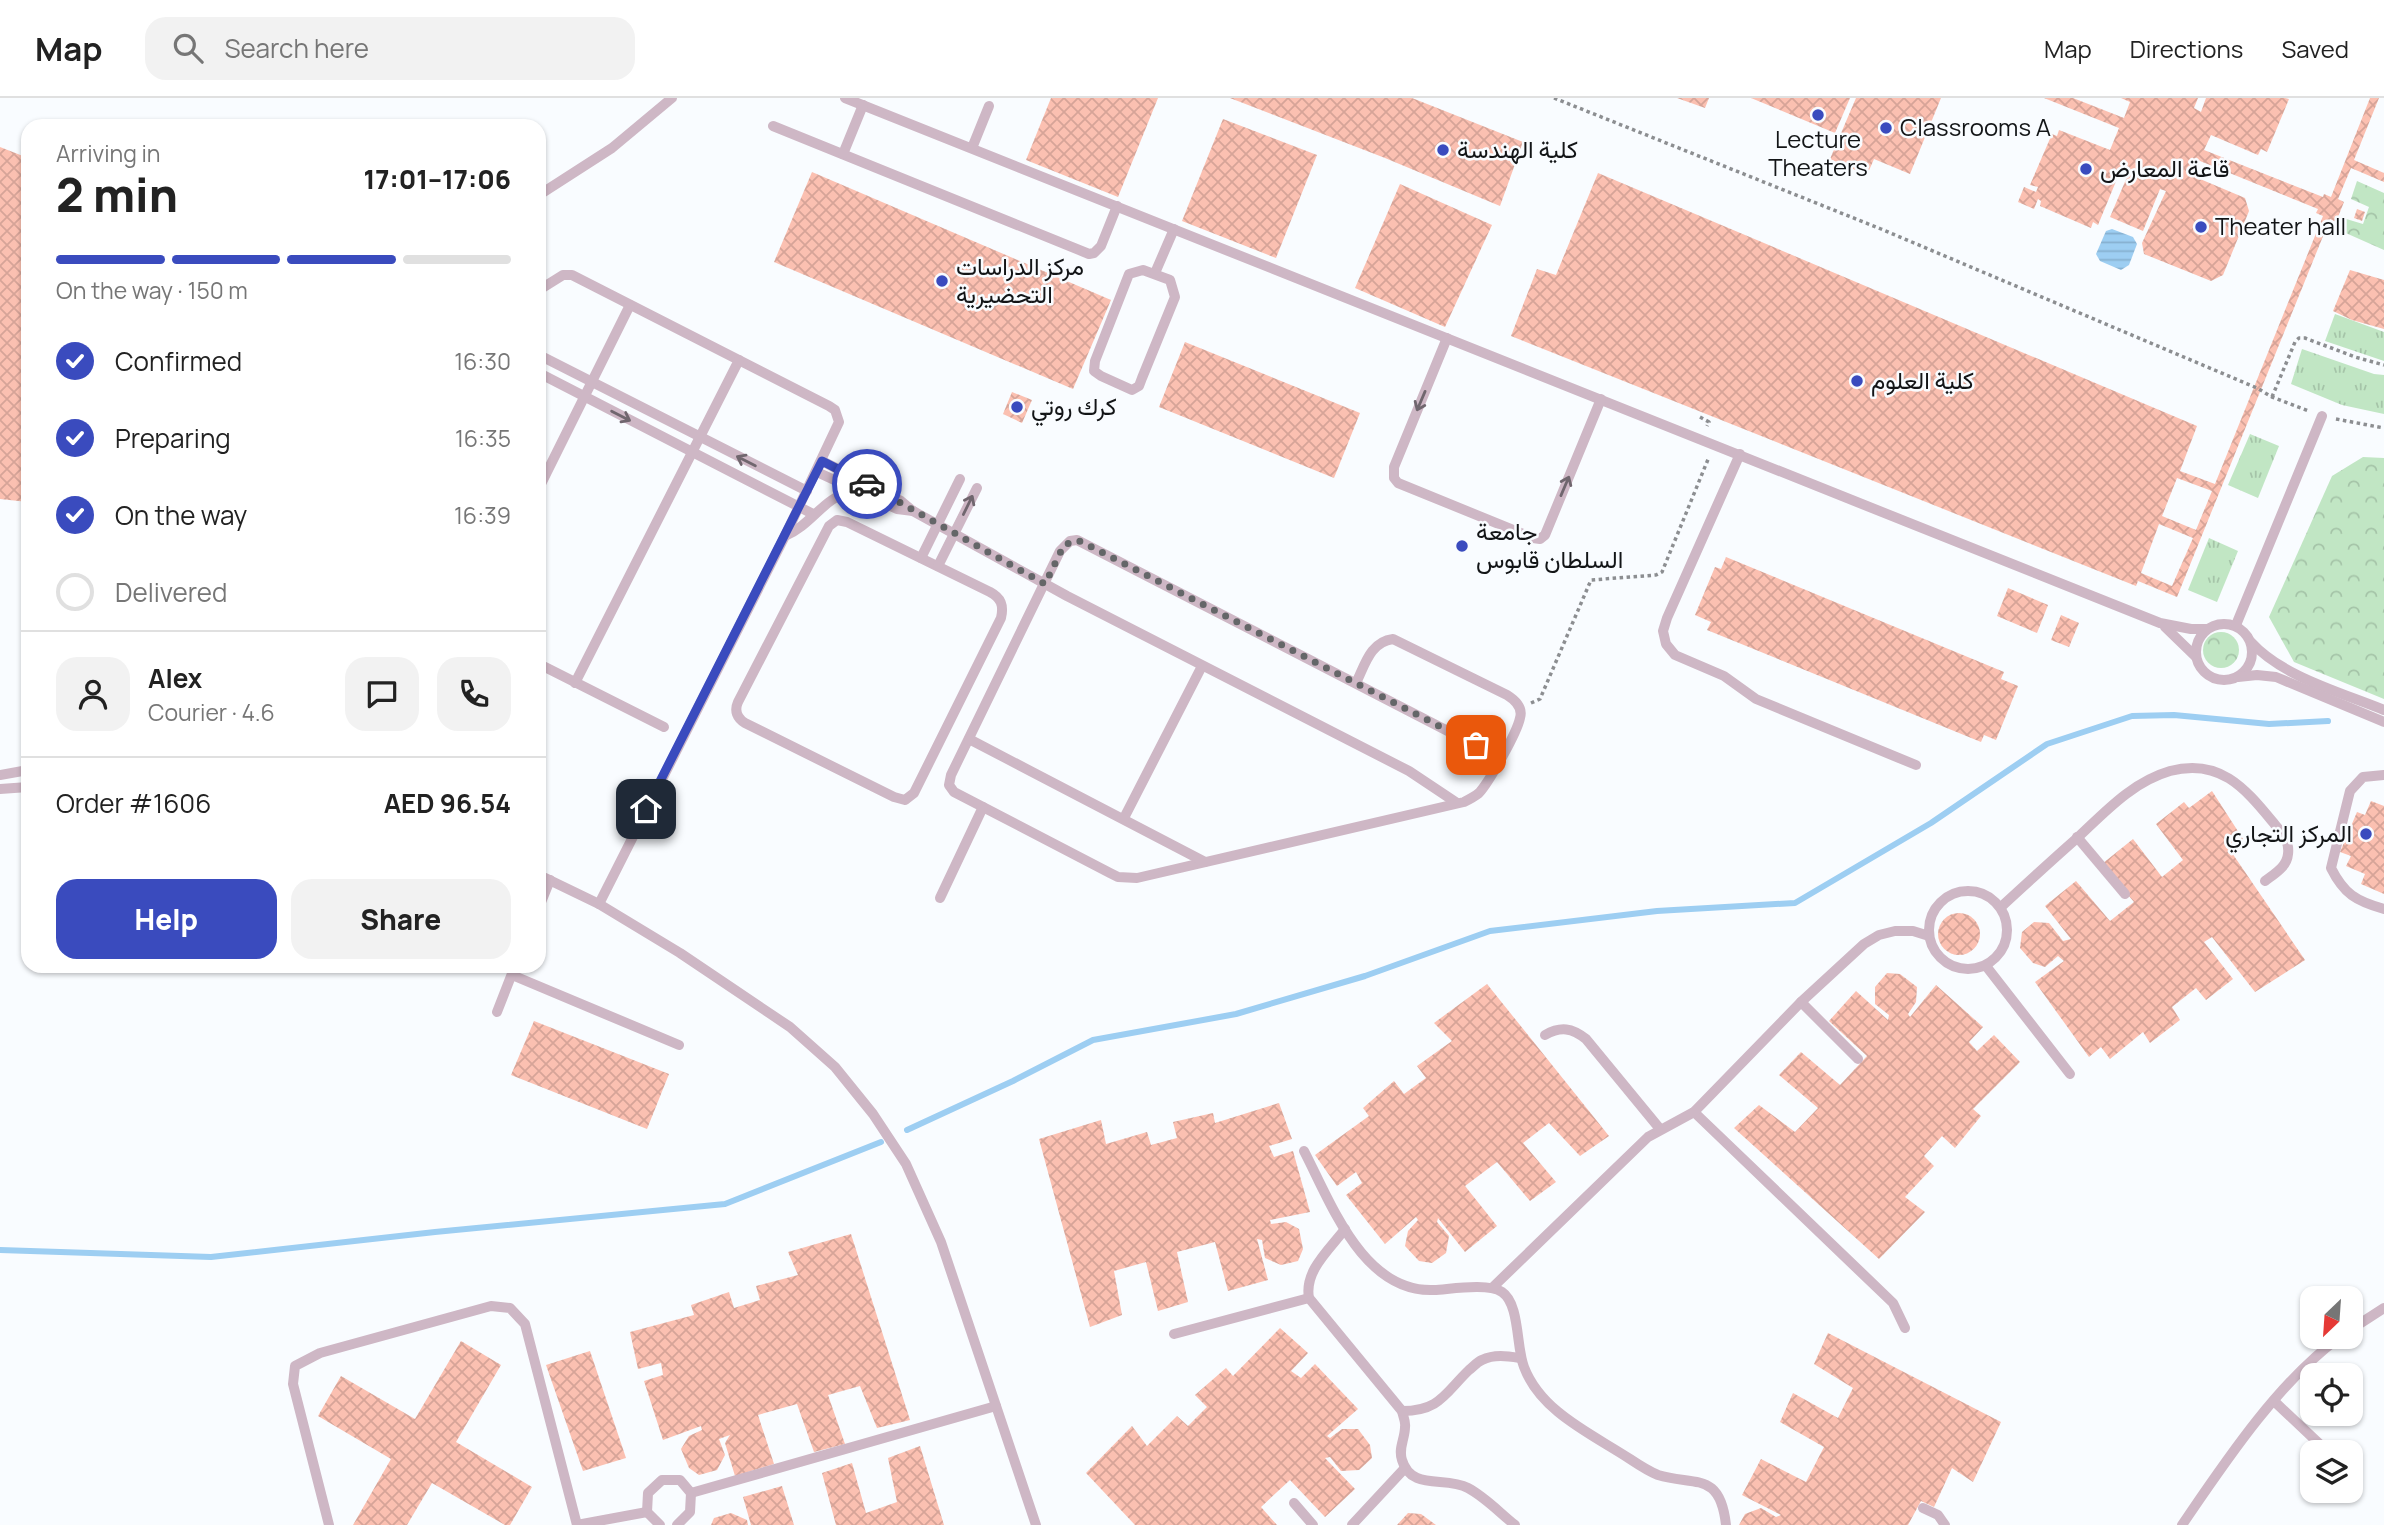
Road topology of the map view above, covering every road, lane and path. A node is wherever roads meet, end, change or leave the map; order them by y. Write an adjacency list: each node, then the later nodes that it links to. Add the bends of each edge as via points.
1 (671, 98): 9 (lane, via 612,148)
2 (845, 98): 4 (lane)
3 (1554, 98): 22 (path, via 2032,291)
4 (863, 105): 7 (lane); 8 (lane)
5 (989, 106): 7 (lane)
6 (773, 126): 8 (lane)
7 (972, 148): 10 (lane)
8 (843, 154): 10 (lane, via 1089,254 1101,246)
9 (546, 190)
10 (1117, 206): 11 (lane)
11 (1174, 229): 12 (lane); 15 (lane)
12 (1155, 273): 12 (lane, via 1129,274 1095,361 1094,371 1132,390 1139,386 1175,297 1170,280)
13 (546, 286): 14 (lane, via 572,275)
14 (630, 305): 17 (lane); 20 (lane)
15 (1447, 338): 23 (lane); 23 (lane, one-way to 23, via 1394,467 1394,478 1533,538 1545,535)
16 (546, 359): 20 (lane)
17 (738, 360): 26 (lane); 30 (lane, via 835,410 838,428)
18 (2384, 365): 22 (path, via 2299,338)
19 (546, 377): 21 (lane)
20 (592, 382): 21 (lane); 26 (lane)
21 (584, 397): 27 (lane, one-way to 27); 31 (lane)
22 (2272, 397): 24 (path)
23 (1601, 399): 28 (lane)
24 (2322, 416): 25 (path); 46 (lane)
25 (2384, 428)
26 (700, 437): 27 (lane); 35 (lane, one-way to 26)
27 (692, 452): 36 (lane); 53 (lane)
28 (1740, 454): 45 (lane); 61 (lane, via 1667,618 1666,644 1675,655 1724,676 1756,699)
29 (1710, 456): 55 (path, via 1662,572 1591,580 1540,699)
30 (820, 467): 34 (lane); 35 (lane); 37 (lane, via 901,501)
31 (546, 474)
32 (960, 480): 39 (lane)
33 (976, 488): 40 (lane, one-way to 33)
34 (855, 489): 37 (lane, via 897,509); 38 (lane, via 835,496)
35 (807, 491): 36 (lane)
36 (799, 507): 38 (lane); 41 (lane)
37 (913, 511): 39 (lane)
38 (813, 514): 41 (lane)
39 (938, 524): 40 (lane); 42 (lane)
40 (954, 533): 43 (lane); 44 (lane)
41 (785, 536): 78 (lane)
42 (921, 558): 43 (lane); 43 (lane, via 842,520 832,522 738,702 736,712 741,720 899,800 910,797 1003,610 997,596)
43 (938, 566)
44 (1045, 584): 50 (lane); 54 (lane, via 1064,545 1077,540); 59 (lane)
45 (2160, 623): 47 (lane); 49 (lane)
46 (2236, 625): 47 (lane, via 2216,624); 48 (lane)
47 (2207, 629): 49 (lane, via 2196,646)
48 (2251, 642): 52 (lane, via 2251,662); 56 (lane, via 2280,667)
49 (2196, 657): 52 (lane, via 2207,675 2228,680)
50 (1202, 666): 67 (lane, via 1409,771); 69 (lane)
51 (546, 668): 53 (lane)
52 (2238, 677): 57 (lane, via 2276,677)
53 (576, 683): 58 (lane)
54 (1356, 683): 55 (lane, via 1376,645 1393,639 1507,695); 60 (lane)
55 (1520, 709): 60 (lane)
56 (2384, 710)
57 (2384, 722)
58 (664, 727)
59 (969, 739): 68 (lane, via 949,785); 69 (lane)
60 (1500, 758): 67 (lane, via 1480,791)
61 (1916, 765)
62 (21, 771): 63 (lane)
63 (0, 775)
64 (2384, 775): 80 (lane, via 2363,777 2350,791 2331,868 2341,888)
65 (21, 788): 66 (lane)
66 (0, 789)
67 (1457, 803): 71 (lane)
68 (983, 807): 71 (lane, via 1118,877 1137,878); 77 (lane)
69 (1124, 818): 71 (lane)
70 (2077, 837): 74 (lane, via 2145,781 2193,768 2213,771 2248,791 2284,836 2288,845 2284,865); 76 (lane); 79 (lane)
71 (1205, 862)
72 (546, 878): 73 (lane)
73 (550, 880): 75 (lane); 78 (lane)
74 (2265, 881)
75 (546, 890)
76 (2125, 894)
77 (940, 898)
78 (599, 904): 104 (lane, via 790,1027 835,1068 873,1114 906,1164 936,1230)
79 (2001, 907): 81 (lane, via 1990,896 1960,891 1936,907 1929,921); 82 (lane, via 2007,919 2005,946)
80 (2384, 909)
81 (1929, 936): 82 (lane, via 1934,950 1957,968); 85 (lane, via 1913,931 1879,935)
82 (1986, 966): 90 (lane)
83 (513, 973): 86 (lane)
84 (521, 973): 88 (lane)
85 (1801, 1002): 89 (lane); 91 (lane)
86 (497, 1012)
87 (1545, 1034): 92 (lane, via 1566,1028 1586,1039)
88 (679, 1045)
89 (1858, 1059)
90 (2070, 1074)
91 (1694, 1112): 92 (lane); 99 (lane, via 1893,1303)
92 (1660, 1129): 95 (lane)
93 (1304, 1151): 94 (lane)
94 (1345, 1229): 95 (lane, via 1380,1271 1401,1285 1427,1290); 96 (lane, via 1309,1277)
95 (1492, 1288): 102 (lane, via 1512,1303)
96 (1309, 1298): 100 (lane); 105 (lane)
97 (2384, 1308): 98 (lane)
98 (2363, 1322)
99 (1905, 1328)
100 (1174, 1334)
101 (2326, 1349): 103 (lane)
102 (1520, 1358): 105 (lane, via 1480,1360 1432,1407); 120 (lane, via 1541,1397 1558,1412 1649,1471 1707,1486 1717,1495)
103 (2275, 1402): 106 (lane); 122 (lane)
104 (996, 1406): 108 (lane); 116 (lane)
105 (1402, 1411): 107 (lane)
106 (2315, 1440)
107 (1405, 1468): 118 (lane); 119 (lane, via 1428,1483 1466,1487)
108 (691, 1493): 111 (lane, via 680,1480 662,1480 648,1493); 115 (lane, via 690,1512)
109 (1294, 1503): 117 (lane)
110 (1923, 1508): 121 (lane, via 1938,1515)
111 (647, 1511): 113 (lane); 114 (lane)
112 (330, 1525): 113 (lane, via 293,1384 295,1366 320,1353 491,1306 510,1308 524,1324)
113 (577, 1525)
114 (660, 1525)
115 (677, 1525)
116 (1036, 1525)
117 (1314, 1525)
118 (1352, 1525)
119 (1516, 1525)
120 (1726, 1525)
121 (1945, 1525)
122 (2182, 1525)

